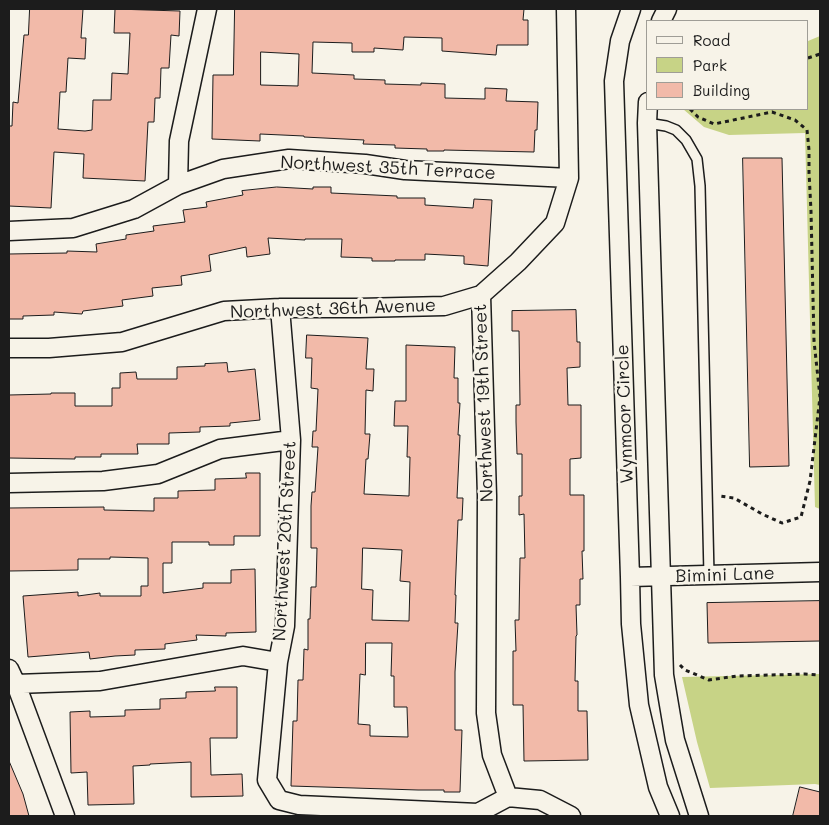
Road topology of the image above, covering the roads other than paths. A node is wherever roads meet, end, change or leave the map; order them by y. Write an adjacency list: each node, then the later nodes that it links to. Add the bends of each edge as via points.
1 (207, 9): 7 (street, via 179,141)
2 (566, 9): 6 (street, Northwest 19th Street)
3 (631, 9): 17 (street, Wynmoor Circle, via 620,41 614,81)
4 (647, 110): 5 (street, Wynmoor Circle)
5 (646, 123): 15 (lane, via 676,130 697,159); 16 (street, Wynmoor Circle)
6 (569, 178): 7 (street, Northwest 35th Terrace, via 405,170 289,159 223,169); 9 (street, Northwest 19th Street, via 555,223)
7 (178, 185): 8 (street, Northwest 35th Terrace, via 134,209 73,228)
8 (9, 231)
9 (481, 295): 10 (street, Northwest 36th Avenue, via 444,306); 20 (street, Northwest 19th Street, via 487,496 486,713 492,755)
10 (280, 308): 11 (street, Northwest 36th Avenue, via 224,311 122,342); 12 (street, Northwest 20th Street)
11 (9, 348)
12 (291, 440): 13 (street, via 220,449 158,474 103,481); 18 (street, Northwest 20th Street, via 285,626)
13 (9, 483)
14 (820, 572): 15 (street, Bimini Lane)
15 (709, 575): 16 (street, Bimini Lane)
16 (660, 576): 17 (street, Bimini Lane); 24 (street, Wynmoor Circle, via 664,675 675,740)
17 (630, 577): 23 (street, Wynmoor Circle, via 639,705 658,786)
18 (278, 662): 19 (street, via 243,656 100,681); 20 (street, Northwest 20th Street, via 267,780 279,800 299,806 478,813)
19 (12, 676): 21 (street)
20 (508, 797): 22 (street, via 540,800)
21 (65, 816)
22 (571, 816)
23 (670, 816)
24 (699, 816)

